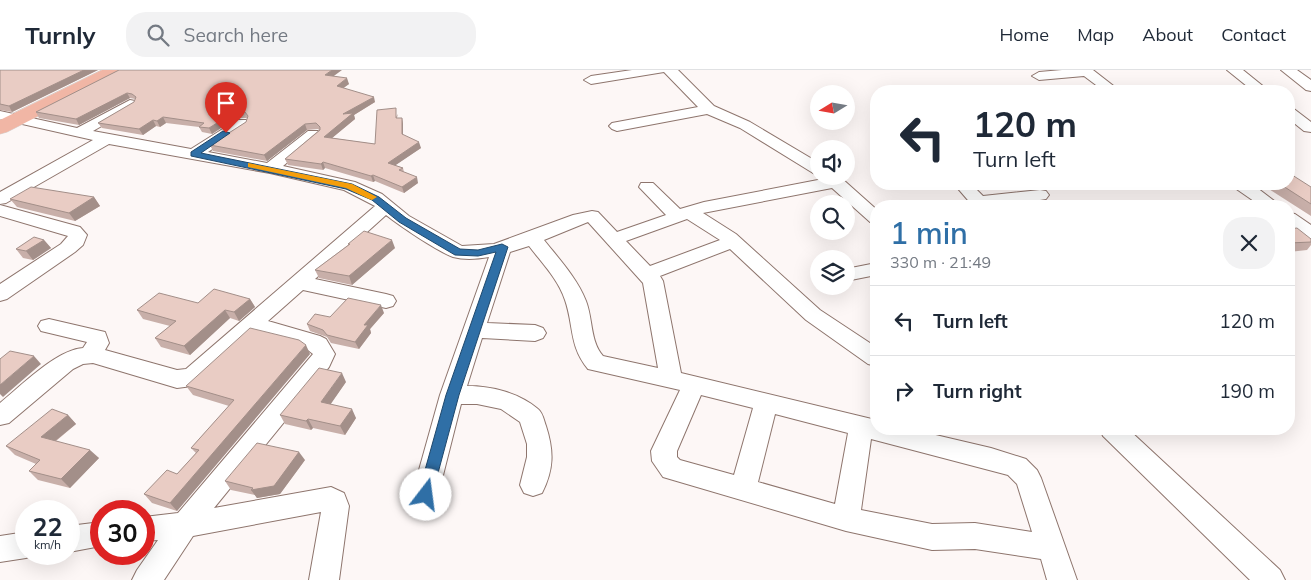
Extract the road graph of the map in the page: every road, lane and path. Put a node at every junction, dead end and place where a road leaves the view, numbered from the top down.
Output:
1 (115, 70) edge
2 (659, 70) edge
3 (670, 70) edge
4 (1234, 70) edge
5 (1288, 70) edge
6 (1085, 71) edge
7 (1039, 76) dead end
8 (591, 80) dead end
9 (1105, 85) edge
10 (1254, 85) edge
11 (1311, 87) edge
12 (130, 104) edge
13 (709, 109) junction
14 (9, 117) edge
15 (1295, 117) edge
16 (242, 123) edge
17 (617, 126) dead end
18 (0, 128) edge
19 (1310, 128) edge
20 (1295, 129) edge
21 (80, 132) junction
22 (313, 134) edge
23 (107, 139) junction
24 (194, 154) junction
25 (810, 165) edge
26 (270, 168) junction
27 (810, 184) edge
28 (839, 185) edge
29 (647, 187) dead end
30 (967, 190) edge
31 (1249, 190) edge
32 (1040, 195) edge
33 (0, 199) edge
34 (976, 200) edge
35 (1007, 200) edge
36 (1264, 200) edge
37 (385, 206) junction
38 (0, 210) edge
39 (870, 213) edge
40 (684, 215) junction
41 (1295, 222) edge
42 (1311, 234) edge
43 (532, 238) junction
44 (613, 240) junction
45 (733, 242) junction
46 (502, 247) junction
47 (870, 270) edge
48 (855, 273) edge
49 (647, 274) junction
50 (298, 282) junction
51 (0, 294) edge
52 (386, 301) dead end
53 (251, 324) junction
54 (49, 326) dead end
55 (474, 330) junction
56 (535, 332) dead end
57 (870, 354) edge
58 (89, 356) junction
59 (683, 382) junction
60 (452, 395) junction
61 (766, 403) junction
62 (0, 416) edge
63 (861, 426) junction
64 (870, 428) edge
65 (896, 435) edge
66 (1118, 435) edge
67 (533, 485) dead end
68 (742, 490) junction
69 (426, 495) dead end
70 (846, 519) junction
71 (184, 525) junction
72 (155, 528) edge
73 (15, 547) edge
74 (1052, 548) junction
75 (0, 549) edge
76 (147, 580) edge
77 (324, 580) edge
78 (1062, 580) edge
79 (1270, 580) edge

1 - 14 main road
2 - 8 street
3 - 13 street
4 - 10 street
5 - 11 street
6 - 7 street
6 - 9 street
12 - 21 street
13 - 17 street
13 - 25 street
14 - 18 main road
14 - 21 street
15 - 19 street
16 - 24 street
19 - 20 street
21 - 23 street
22 - 26 street
23 - 24 street
23 - 33 street
24 - 26 street
26 - 37 street
27 - 40 street
28 - 39 street
29 - 40 street
30 - 34 street
31 - 36 street
32 - 35 street
37 - 46 street
37 - 50 street
38 - 51 street
40 - 44 street
40 - 45 street
41 - 42 street
43 - 44 street
43 - 46 street
43 - 59 street
44 - 49 street
45 - 49 street
45 - 57 street
46 - 55 street
47 - 48 street
49 - 59 street
50 - 52 street
50 - 53 street
53 - 58 street
53 - 71 street
54 - 58 street
55 - 56 street
55 - 60 street
58 - 62 street
59 - 61 street
59 - 68 street
60 - 67 street
60 - 69 street
61 - 63 street
61 - 68 street
63 - 64 street
63 - 70 street
65 - 74 street
66 - 79 street
68 - 70 street
70 - 74 street
71 - 72 street
71 - 76 street
71 - 77 street
73 - 75 street
74 - 78 street

